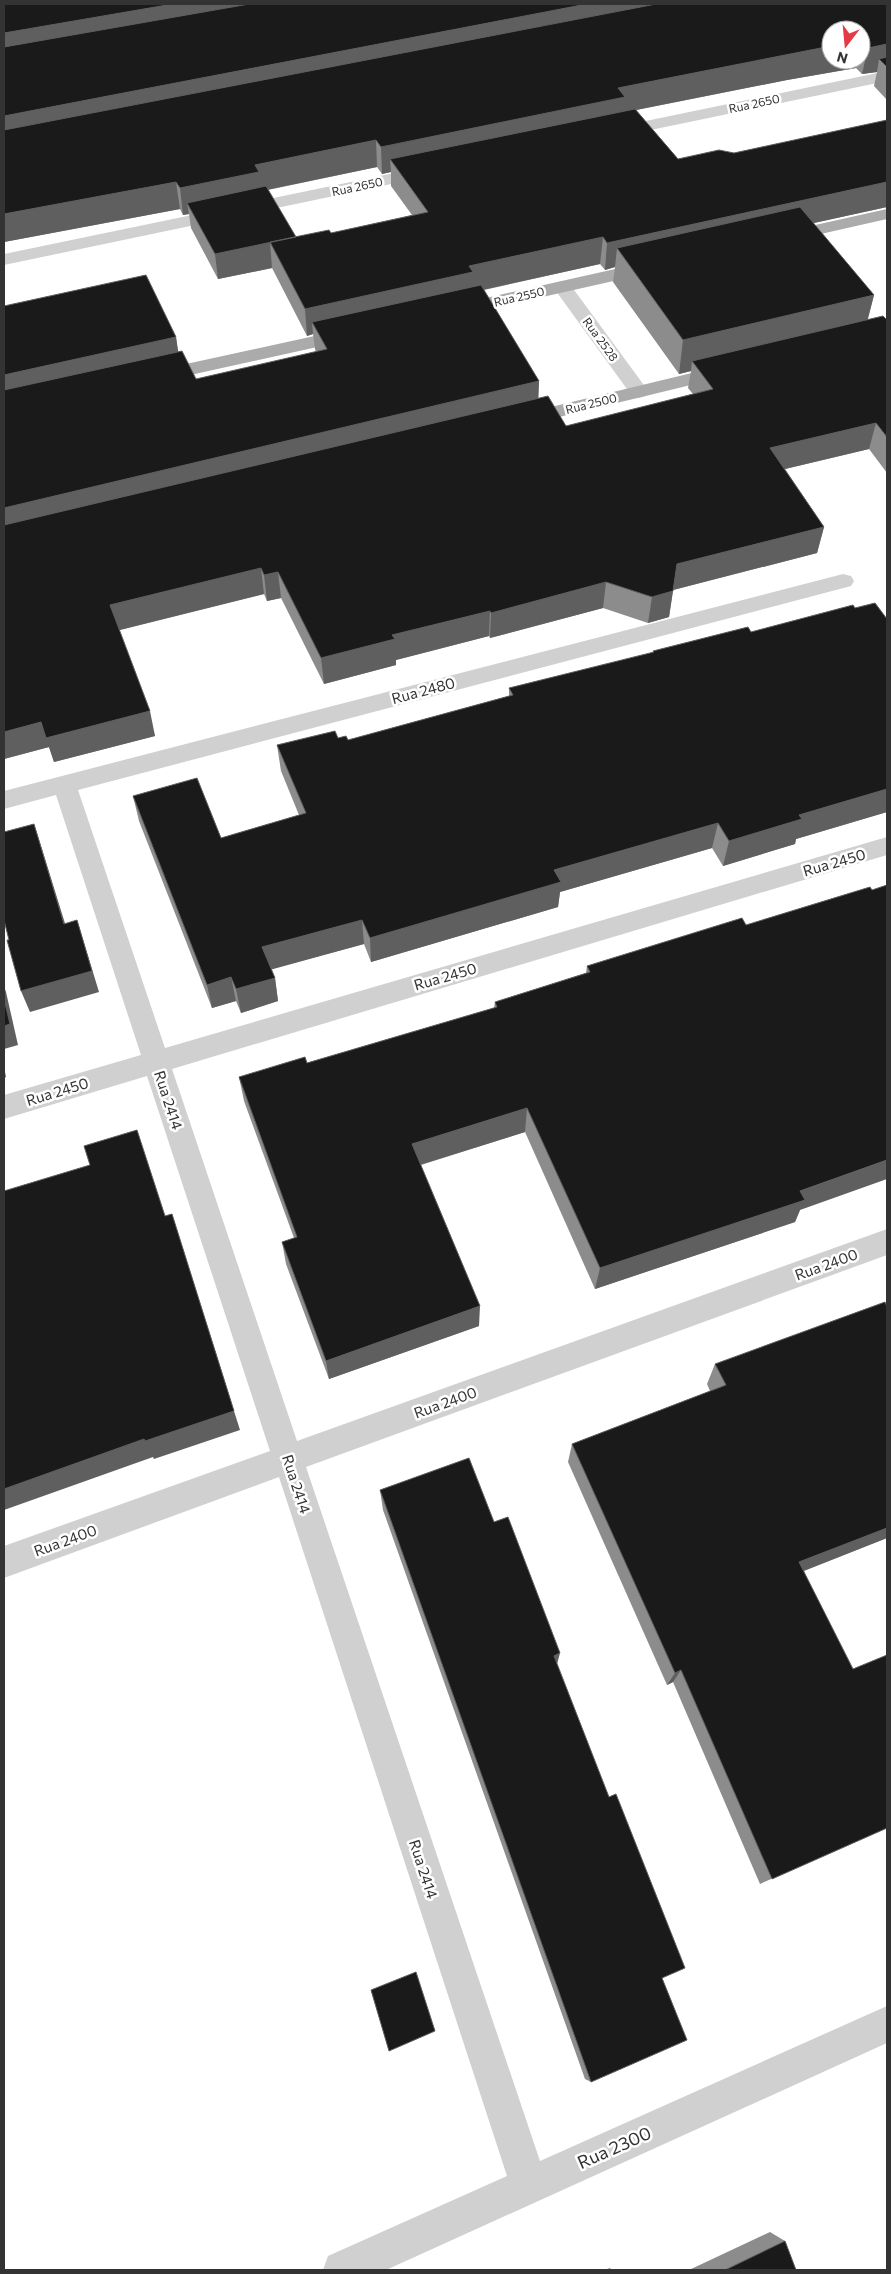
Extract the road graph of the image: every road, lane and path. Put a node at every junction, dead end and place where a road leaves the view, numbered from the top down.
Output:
1 (887, 76) edge
2 (596, 136) edge
3 (441, 169) edge
4 (887, 214) edge
5 (763, 242) edge
6 (4, 260) edge
7 (667, 263) edge
8 (562, 286) junction
9 (437, 314) edge
10 (370, 329) edge
11 (744, 366) edge
12 (139, 381) edge
13 (639, 392) junction
14 (504, 424) edge
15 (843, 581) dead end
16 (64, 784) junction
17 (4, 800) edge
18 (887, 846) edge
19 (156, 1062) junction
20 (4, 1107) edge
21 (887, 1242) edge
22 (288, 1459) junction
23 (4, 1562) edge
24 (887, 2024) edge
25 (529, 2185) junction
26 (342, 2270) edge

1 - 2 street, Rua 2650
3 - 6 street, Rua 2650
4 - 5 main road
7 - 8 main road, Rua 2550
8 - 9 main road, Rua 2550
8 - 13 street, Rua 2528
10 - 12 main road
11 - 13 main road, Rua 2500
13 - 14 main road, Rua 2500
15 - 16 street, Rua 2480
16 - 17 street, Rua 2480
16 - 19 street, Rua 2414
18 - 19 street, Rua 2450
19 - 20 street, Rua 2450
19 - 22 street, Rua 2414
21 - 22 street, Rua 2400
22 - 23 street, Rua 2400
22 - 25 street, Rua 2414
24 - 25 street, Rua 2300
25 - 26 street, Rua 2300

